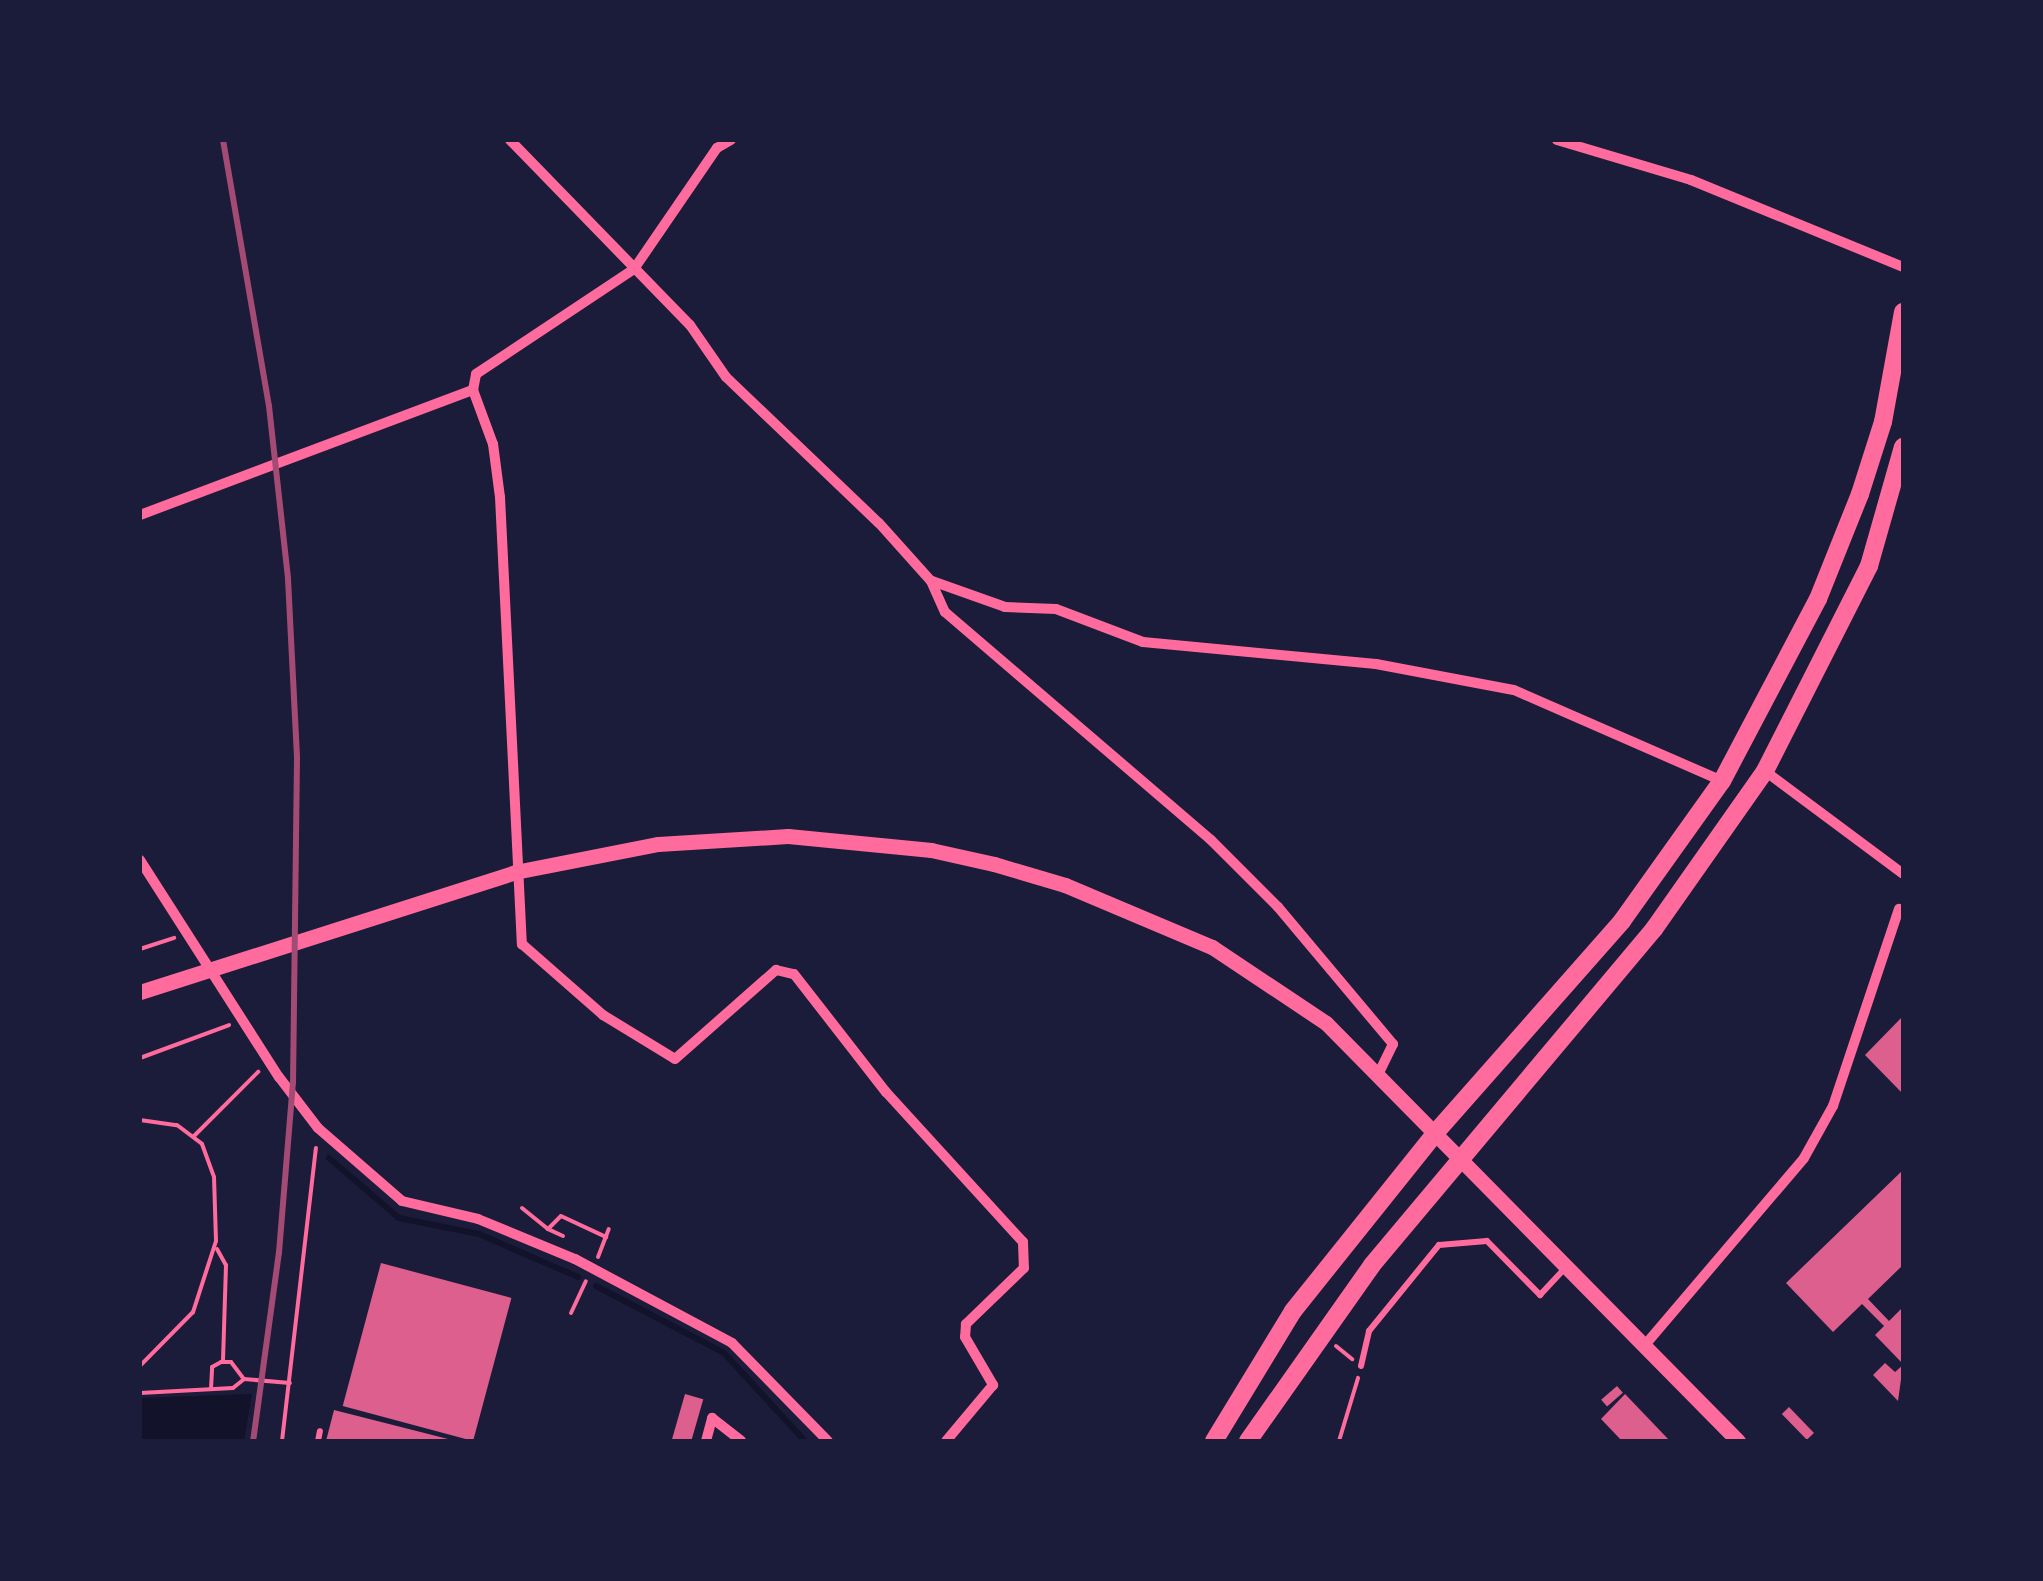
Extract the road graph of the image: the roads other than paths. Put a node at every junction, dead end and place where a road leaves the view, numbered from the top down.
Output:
1 (510, 140) edge
2 (731, 140) edge
3 (1557, 140) edge
4 (1903, 267) edge
5 (634, 269) junction
6 (1903, 312) edge
7 (473, 390) junction
8 (1903, 447) edge
9 (140, 515) edge
10 (930, 581) junction
11 (1765, 771) junction
12 (1722, 780) junction
13 (140, 860) edge
14 (516, 872) junction
15 (1903, 874) edge
16 (1903, 894) edge
17 (1901, 910) edge
18 (206, 970) junction
19 (140, 992) edge
20 (1380, 1073) junction
21 (1437, 1131) junction
22 (1461, 1156) junction
23 (1568, 1266) junction
24 (1646, 1345) junction
25 (1361, 1366) road end
26 (320, 1431) dead end
27 (318, 1441) edge
28 (706, 1441) edge
29 (741, 1441) edge
30 (828, 1441) edge
31 (946, 1441) edge
32 (1214, 1441) edge
33 (1248, 1441) edge
34 (1738, 1441) edge

1 - 5 street
2 - 5 street
3 - 4 street
5 - 7 street
5 - 10 street
6 - 12 main road
7 - 9 street
7 - 14 street
8 - 11 main road
10 - 12 street
10 - 20 street
11 - 15 street
11 - 22 main road
12 - 21 main road
13 - 18 street
14 - 18 street
14 - 20 street
14 - 31 street
16 - 17 street
17 - 24 street
18 - 19 street
18 - 30 street
20 - 21 street
21 - 22 street
21 - 32 main road
22 - 23 street
22 - 33 main road
23 - 24 street
23 - 25 lane
24 - 34 street
26 - 27 lane
28 - 29 street

